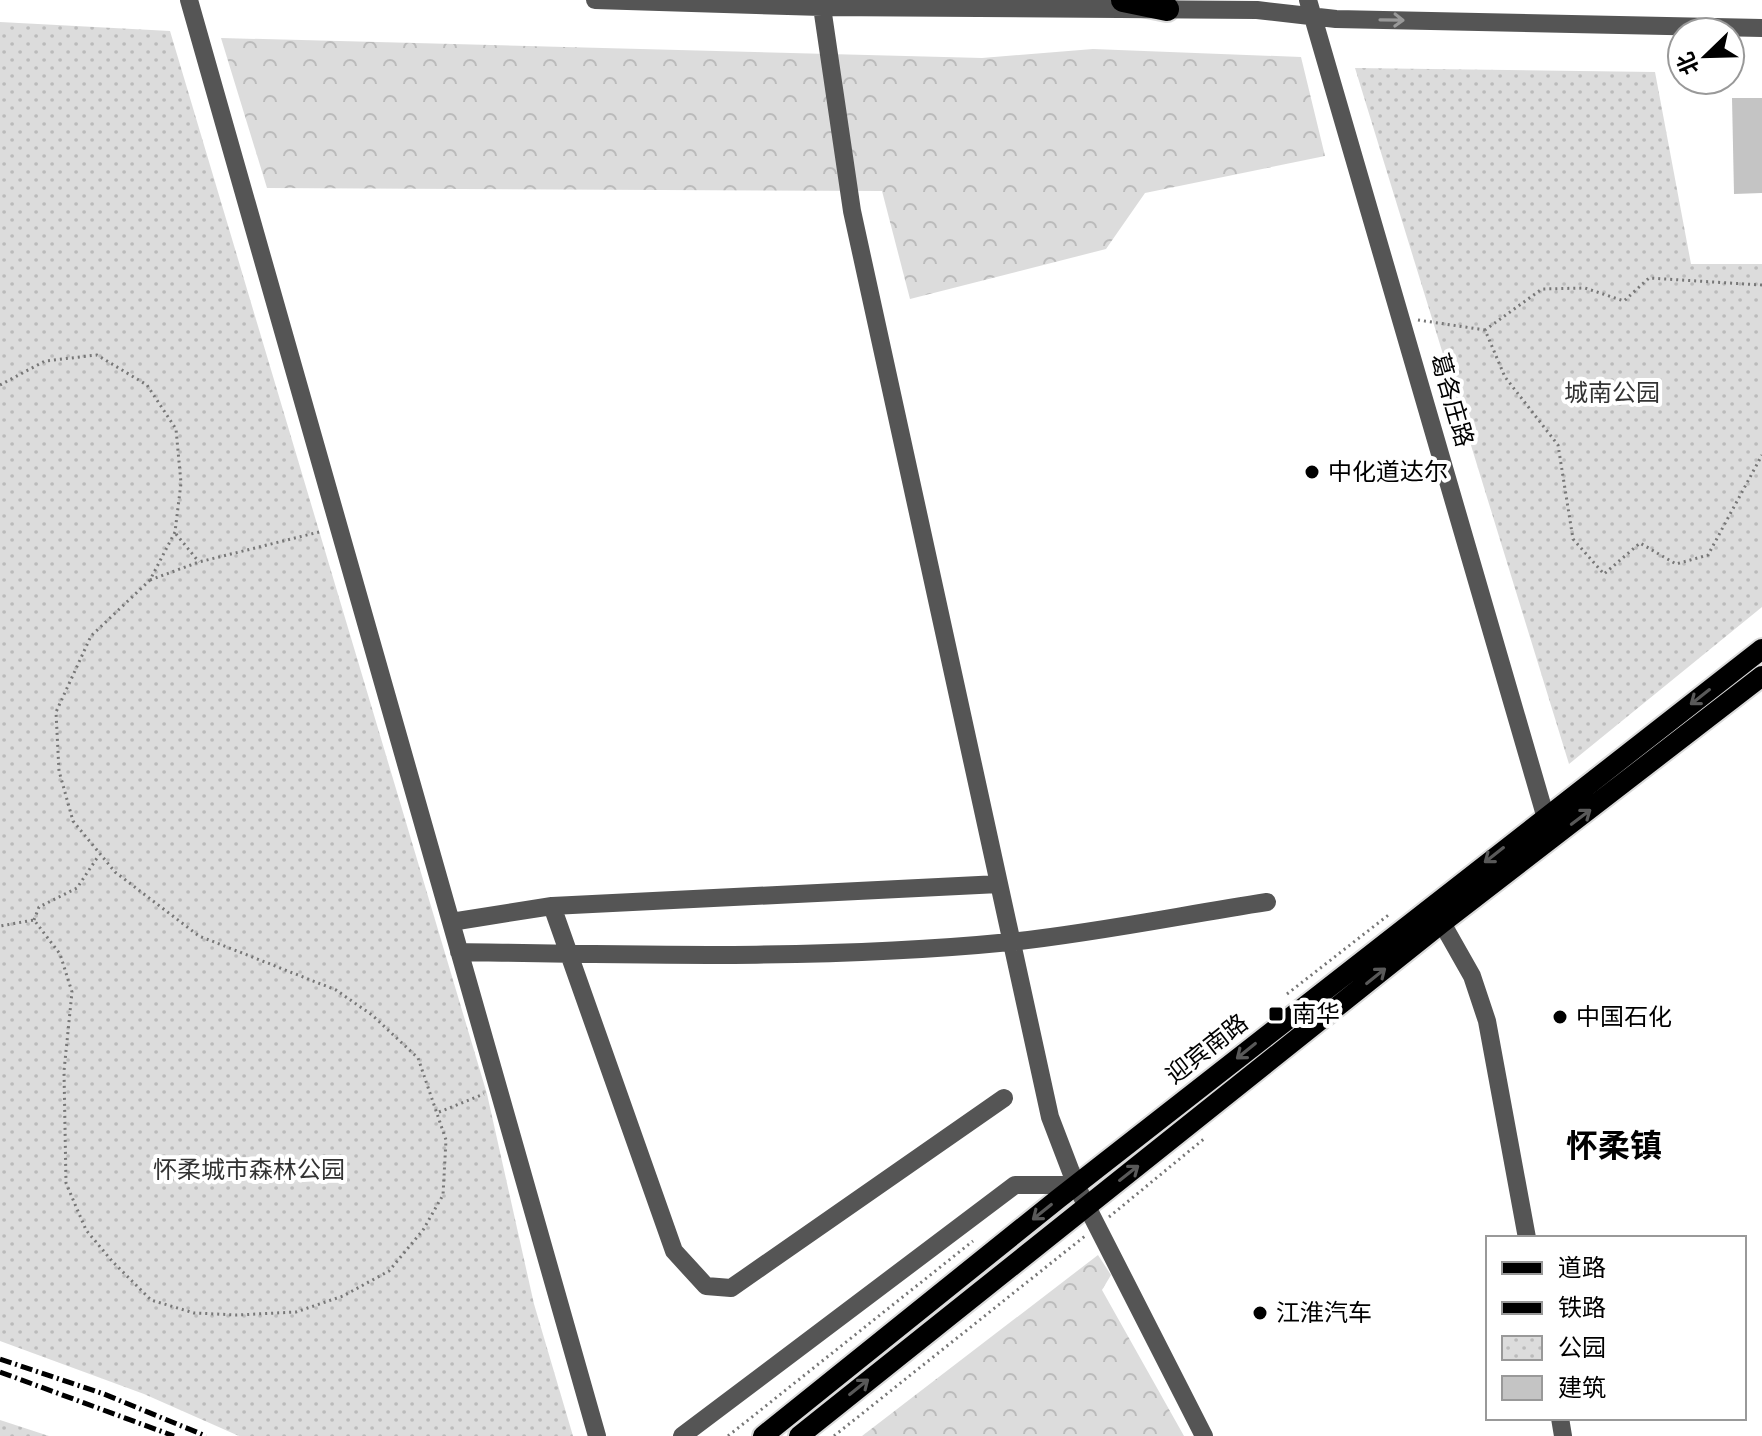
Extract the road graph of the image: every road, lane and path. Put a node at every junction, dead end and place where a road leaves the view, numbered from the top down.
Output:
1 (189, 0) edge
2 (595, 0) edge
3 (1123, 0) edge
4 (822, 7) junction
5 (1311, 8) edge
6 (1167, 9) junction
7 (1762, 28) edge
8 (1762, 285) edge
9 (1403, 320) junction
10 (1485, 330) junction
11 (0, 385) edge
12 (1762, 455) edge
13 (339, 530) junction
14 (175, 532) junction
15 (199, 562) junction
16 (150, 580) junction
17 (1762, 649) edge
18 (1762, 676) edge
19 (1545, 815) junction
20 (100, 853) junction
21 (999, 884) junction
22 (1267, 902) dead end
23 (552, 906) junction
24 (34, 920) junction
25 (451, 922) junction
26 (1442, 923) junction
27 (0, 926) edge
28 (1012, 941) junction
29 (459, 952) junction
30 (567, 954) junction
31 (498, 1088) junction
32 (1004, 1098) dead end
33 (439, 1112) junction
34 (1206, 1137) dead end
35 (1076, 1185) junction
36 (1087, 1206) junction
37 (1097, 1226) junction
38 (1527, 1236) edge
39 (597, 1436) edge
40 (682, 1436) edge
41 (763, 1436) edge
42 (799, 1436) edge
43 (834, 1436) edge
44 (1204, 1436) edge

1 - 13 street
2 - 4 street
3 - 6 highway
4 - 6 street
4 - 21 street
5 - 6 street
5 -> 7 street
5 - 9 street, 葛各庄路
8 - 10 path
9 - 10 path
9 - 19 street, 葛各庄路
10 - 12 path
11 - 14 path
13 - 15 path
13 - 25 street
14 - 15 path
14 - 16 path
15 - 16 path
16 - 20 path
17 -> 19 main road, 迎宾南路
26 -> 18 main road, 迎宾南路
19 -> 35 main road, 迎宾南路
20 - 24 path
20 - 33 path
21 - 23 street
21 - 28 street
22 - 28 street
23 - 25 street
23 - 30 street
24 - 27 path
24 - 33 path
25 - 29 street
36 -> 26 main road, 迎宾南路
26 - 38 street
28 - 30 street
28 - 35 street
29 - 30 street
29 - 31 street
30 - 32 street
31 - 33 path
31 - 39 street
34 - 37 path
35 - 36 street
35 - 40 street
35 -> 41 main road, 迎宾南路
36 - 37 street
42 -> 36 main road, 迎宾南路
37 - 43 path
37 - 44 street

